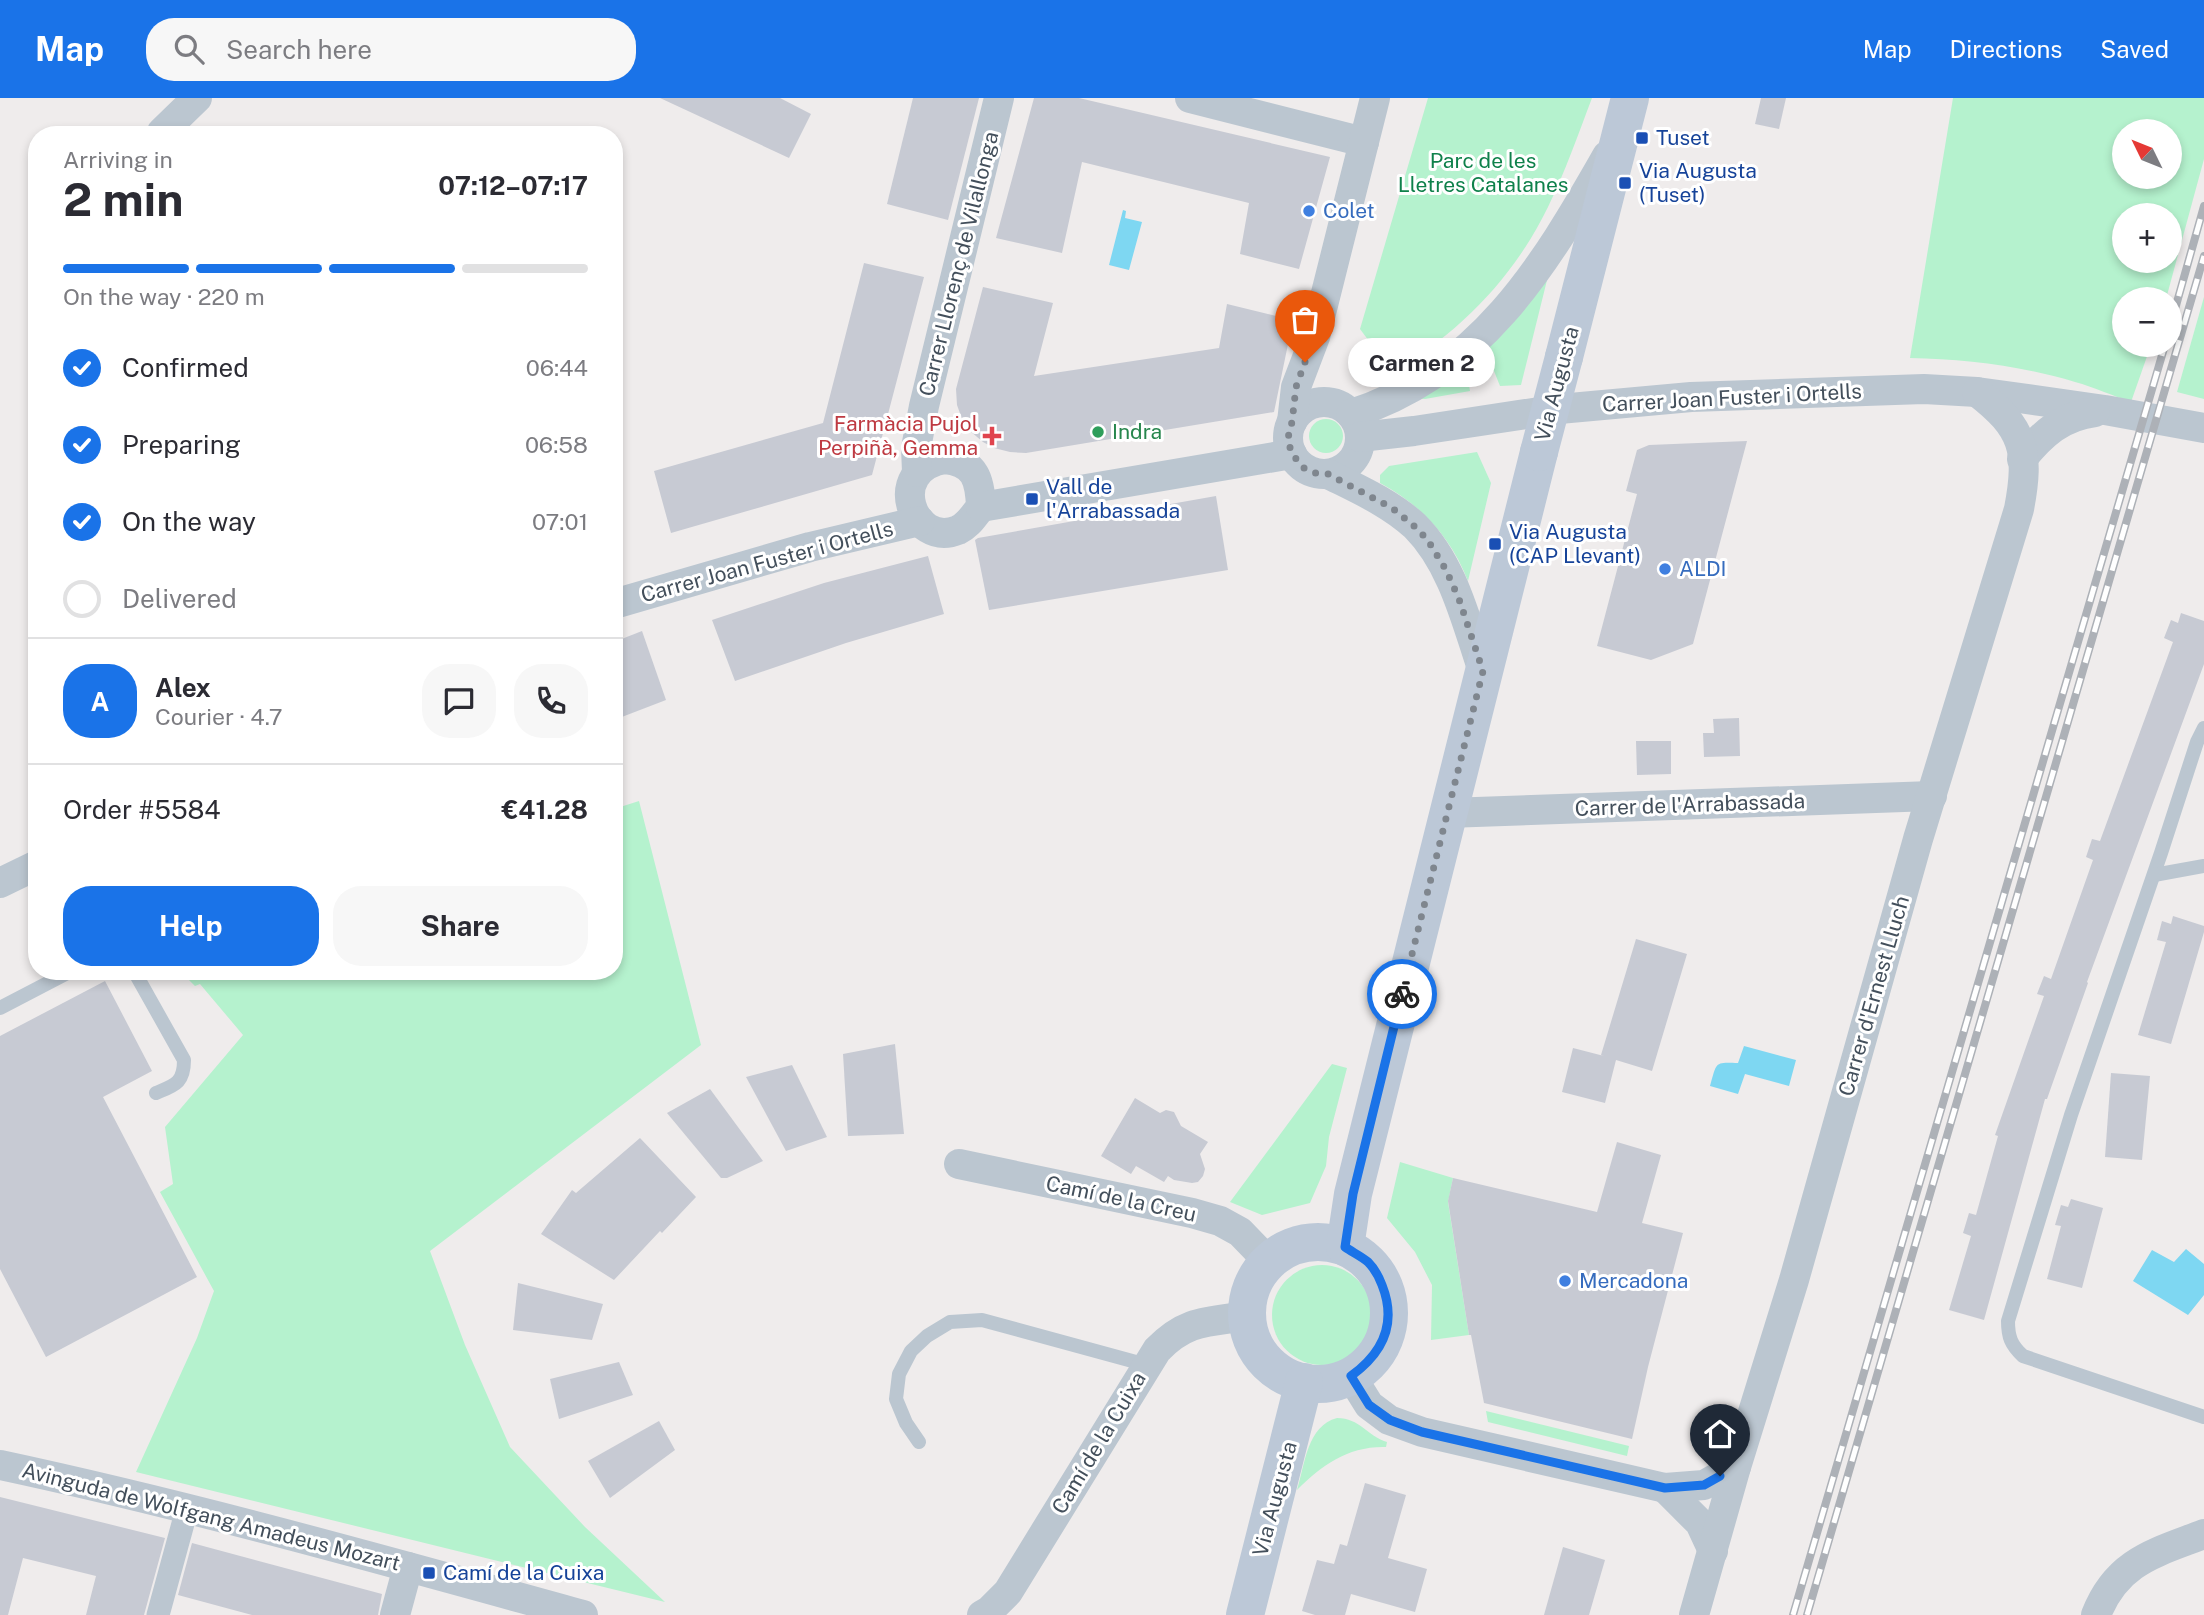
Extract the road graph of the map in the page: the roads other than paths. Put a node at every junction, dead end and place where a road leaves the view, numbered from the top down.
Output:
1 (197, 98) edge
2 (999, 98) edge
3 (1190, 98) edge
4 (1376, 98) edge
5 (1625, 115) edge
6 (168, 126) edge
7 (1364, 142) junction
8 (1315, 337) junction
9 (1977, 392) junction
10 (1324, 402) junction
11 (2105, 410) junction
12 (1292, 422) junction
13 (1355, 426) junction
14 (2204, 428) edge
15 (1292, 454) junction
16 (2022, 460) junction
17 (917, 472) junction
18 (1328, 474) junction
19 (981, 507) junction
20 (920, 521) junction
21 (623, 601) edge
22 (1483, 671) junction
23 (2204, 728) edge
24 (1932, 796) junction
25 (1447, 813) junction
26 (2204, 866) edge
27 (28, 869) edge
28 (2154, 875) junction
29 (0, 883) edge
30 (54, 980) edge
31 (139, 980) edge
32 (0, 1008) edge
33 (156, 1093) dead end
34 (959, 1164) dead end
35 (1345, 1247) junction
36 (1269, 1262) junction
37 (1247, 1316) junction
38 (1147, 1365) junction
39 (1351, 1376) junction
40 (1304, 1382) junction
41 (2204, 1417) edge
42 (919, 1442) dead end
43 (0, 1465) edge
44 (1736, 1467) junction
45 (1665, 1488) junction
46 (187, 1509) junction
47 (2204, 1534) edge
48 (1713, 1551) junction
49 (408, 1567) junction
50 (159, 1615) edge
51 (395, 1615) edge
52 (583, 1615) edge
53 (982, 1615) edge
54 (1245, 1615) edge
55 (1694, 1615) edge
56 (2096, 1615) edge

1 - 6 street
2 - 17 street, Carrer Llorenç de Vilallonga
3 - 7 street
4 - 7 street
5 - 13 street
5 - 22 main road, Via Augusta, bridge
7 - 8 street
8 - 10 street
8 - 12 street
9 - 11 street, Carrer Joan Fuster i Ortells
9 - 13 street, Carrer Joan Fuster i Ortells
9 - 16 street, Carrer d'Ernest Lluch
10 - 12 street
10 - 13 street
11 - 14 street, Carrer Joan Fuster i Ortells
11 - 16 street, Carrer Joan Fuster i Ortells
12 - 15 street
13 - 18 street
15 - 18 street
15 - 19 street
16 - 24 street, Carrer d'Ernest Lluch
17 - 19 street
17 - 20 street
18 - 22 street
19 - 20 street
20 - 21 street, Carrer Joan Fuster i Ortells
22 - 25 main road, Via Augusta
23 - 28 lane
24 - 25 street, Carrer de l'Arrabassada
24 - 44 street, Carrer d'Ernest Lluch
25 - 35 main road, Via Augusta
26 - 28 lane
27 - 29 street
28 - 41 lane
30 - 32 lane
31 - 33 lane
34 - 36 street, Camí de la Creu
35 - 36 main road
35 - 39 main road
36 - 37 main road
37 - 38 street, Camí de la Cuixa
37 - 40 main road
38 - 42 lane
38 - 53 street, Camí de la Cuixa
39 - 40 main road
39 - 45 street
40 - 54 main road, Via Augusta
43 - 46 street, Avinguda de Wolfgang Amadeus Mozart
44 - 45 street
44 - 48 street, Carrer d'Ernest Lluch
45 - 48 street
46 - 49 street, Avinguda de Wolfgang Amadeus Mozart
46 - 50 street
47 - 56 street
48 - 55 street, Carrer d'Ernest Lluch
49 - 51 street
49 - 52 street, Avinguda de Wolfgang Amadeus Mozart

